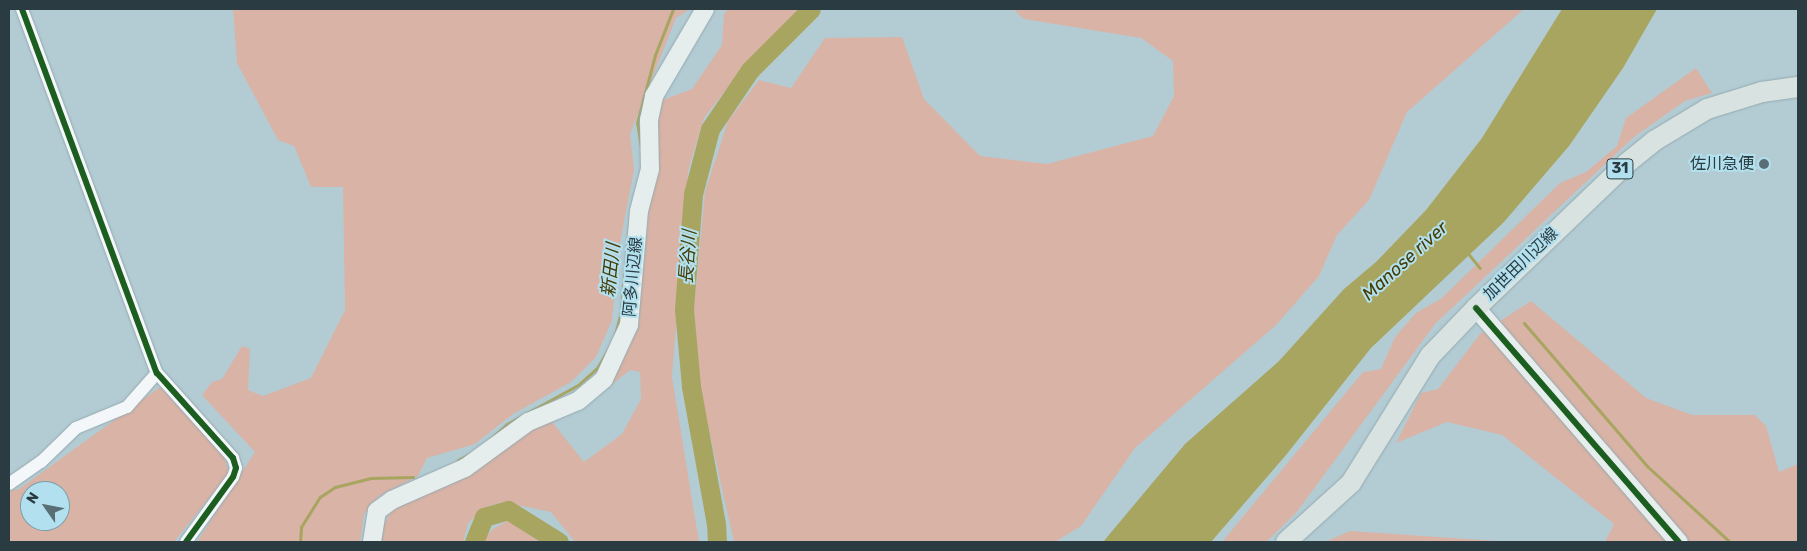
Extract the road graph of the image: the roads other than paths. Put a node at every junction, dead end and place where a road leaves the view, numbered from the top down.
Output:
1 (22, 9) edge
2 (705, 9) edge
3 (1798, 87) edge
4 (1476, 308) junction
5 (157, 372) junction
6 (9, 484) edge
7 (186, 542) edge
8 (372, 542) edge
9 (1286, 542) edge
10 (1679, 542) edge

1 - 5 street
2 - 8 main road, 阿多川辺線
3 - 4 main road, 加世田川辺線 / 31
4 - 9 main road, 加世田川辺線 / 31
4 - 10 main road
5 - 6 street
5 - 7 street

